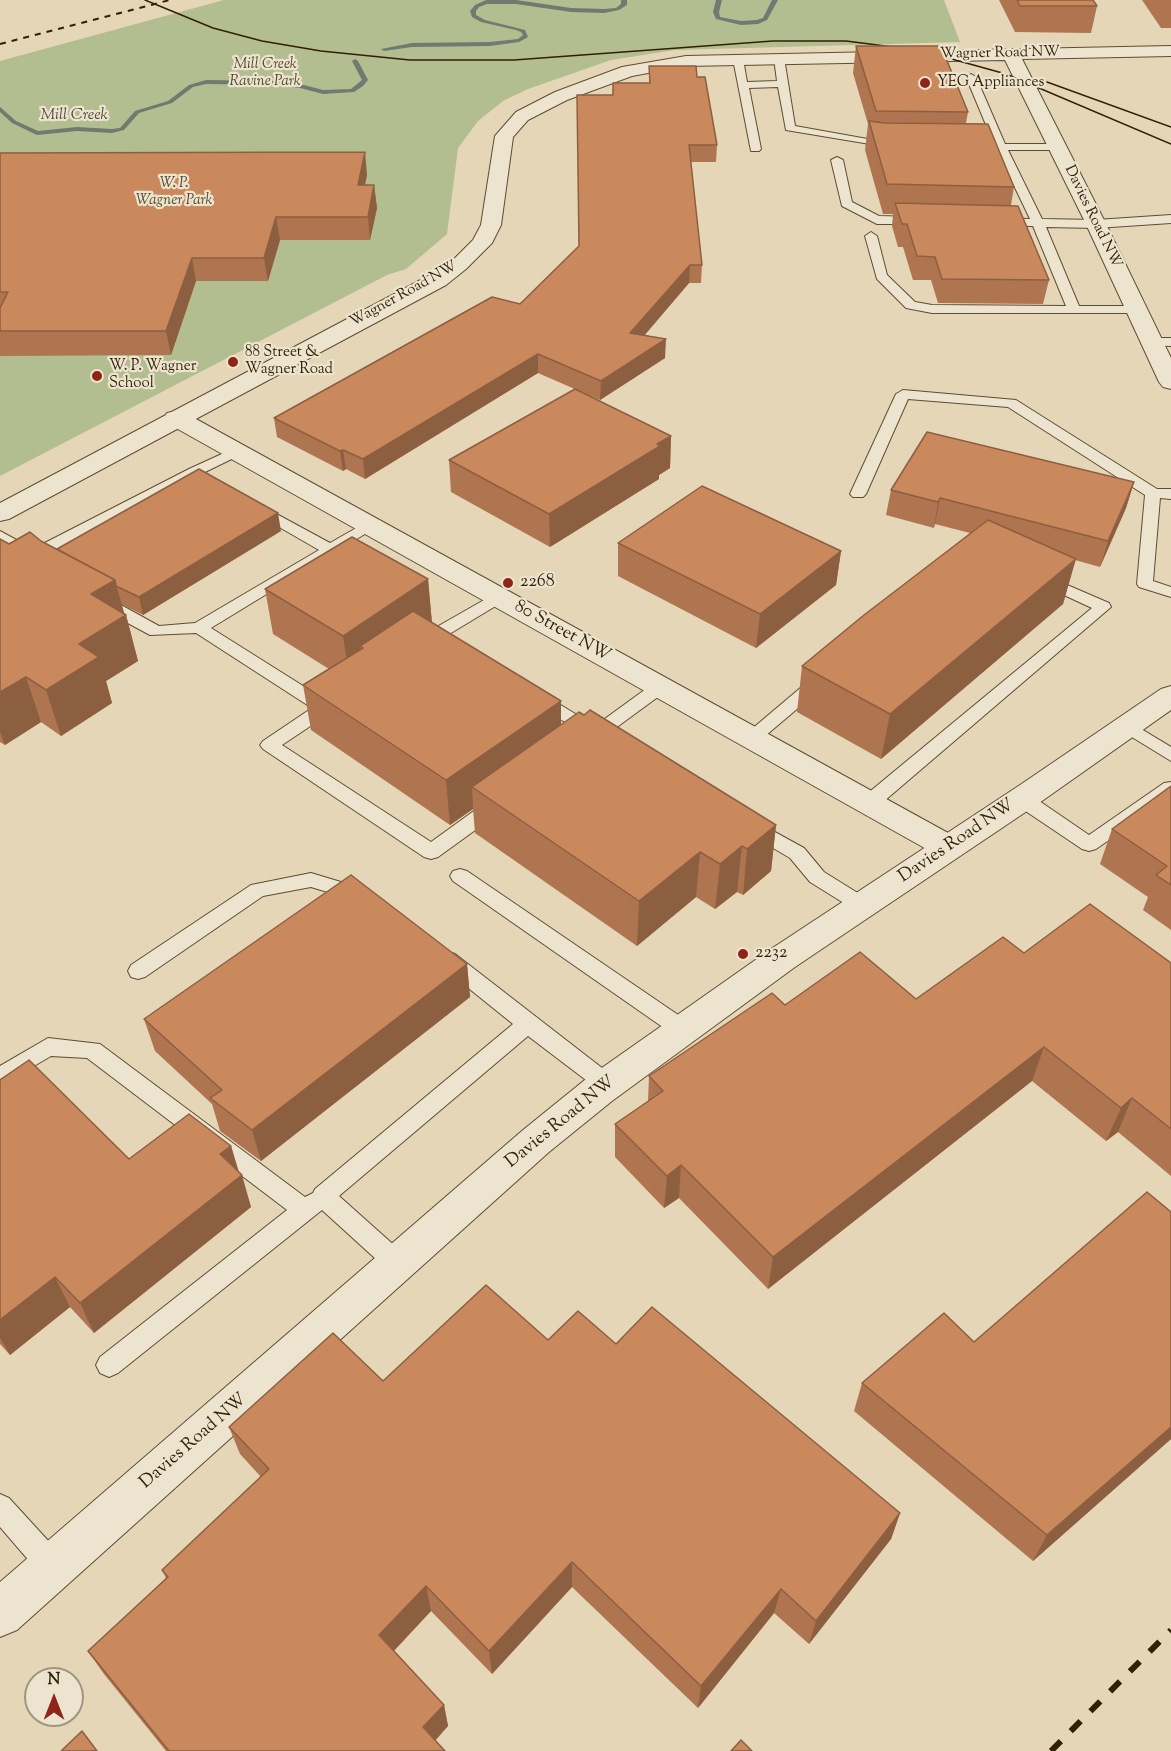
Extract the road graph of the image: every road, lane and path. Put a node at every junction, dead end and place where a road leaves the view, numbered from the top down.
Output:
1 (1171, 51) edge
2 (1010, 53) junction
3 (778, 58) junction
4 (738, 59) junction
5 (971, 77) dead end
6 (783, 84) junction
7 (743, 85) junction
8 (902, 146) edge
9 (979, 147) edge
10 (1001, 147) junction
11 (1058, 147) junction
12 (755, 149) dead end
13 (837, 160) dead end
14 (1171, 219) edge
15 (934, 221) edge
16 (992, 222) edge
17 (1038, 223) junction
18 (1096, 224) junction
19 (871, 236) dead end
20 (1074, 309) junction
21 (1136, 310) junction
22 (1161, 342) edge
23 (1171, 382) edge
24 (176, 418) junction
25 (237, 451) junction
26 (194, 472) junction
27 (215, 484) edge
28 (858, 494) dead end
29 (1153, 494) junction
30 (1171, 494) edge
31 (246, 502) edge
32 (0, 513) edge
33 (370, 526) junction
34 (0, 537) edge
35 (328, 549) junction
36 (32, 556) junction
37 (47, 568) edge
38 (1032, 575) edge
39 (1171, 592) edge
40 (498, 597) junction
41 (93, 598) edge
42 (199, 628) junction
43 (465, 655) edge
44 (831, 670) edge
45 (660, 687) junction
46 (525, 691) edge
47 (345, 695) edge
48 (1171, 696) edge
49 (325, 708) junction
50 (1128, 727) junction
51 (596, 734) junction
52 (752, 738) junction
53 (616, 746) edge
54 (577, 748) edge
55 (1171, 755) edge
56 (1171, 788) edge
57 (509, 796) edge
58 (1022, 799) junction
59 (869, 803) junction
60 (737, 817) edge
61 (948, 847) junction
62 (460, 876) dead end
63 (371, 898) edge
64 (862, 905) junction
65 (436, 950) edge
66 (138, 971) dead end
67 (528, 1024) junction
68 (682, 1029) junction
69 (0, 1077) edge
70 (607, 1084) junction
71 (314, 1203) junction
72 (397, 1263) junction
73 (109, 1365) dead end
74 (0, 1508) edge
75 (53, 1567) junction
76 (0, 1613) edge

1 - 2 street, Wagner Road NW
2 - 3 street, Wagner Road NW
2 - 11 street, Davies Road NW
3 - 4 street, Wagner Road NW
3 - 6 lane
4 - 7 lane
4 - 24 street, Wagner Road NW
5 - 10 lane
6 - 7 lane
6 - 8 lane
7 - 12 lane
9 - 10 lane
10 - 11 lane
10 - 17 lane
11 - 18 street, Davies Road NW
13 - 15 lane
14 - 18 lane
16 - 17 lane
17 - 18 lane
17 - 20 lane
18 - 21 street, Davies Road NW
19 - 20 lane
20 - 21 lane
21 - 22 street, Davies Road NW
22 - 23 street, Davies Road NW
24 - 25 street, 80 Street NW
24 - 32 street, Wagner Road NW
25 - 26 lane
25 - 33 street, 80 Street NW
26 - 27 lane
26 - 36 lane
28 - 29 lane
29 - 30 lane
29 - 39 lane
31 - 35 lane
33 - 35 lane
33 - 40 street, 80 Street NW
34 - 36 lane
35 - 42 lane
36 - 37 lane
38 - 59 lane
40 - 43 lane
40 - 45 street, 80 Street NW
41 - 42 lane
42 - 49 lane
44 - 52 lane
45 - 51 lane
45 - 52 street, 80 Street NW
46 - 51 lane
47 - 49 lane
48 - 50 street, Davies Road NW
49 - 57 lane
50 - 55 lane
50 - 58 street, Davies Road NW
51 - 53 lane
51 - 54 lane
52 - 59 street, 80 Street NW
56 - 58 lane
58 - 61 street, Davies Road NW
59 - 61 street, 80 Street NW
60 - 64 lane
61 - 64 street, Davies Road NW
62 - 68 lane
63 - 66 lane
64 - 68 street, Davies Road NW
65 - 67 lane
67 - 70 lane
67 - 71 lane
68 - 70 street, Davies Road NW
69 - 71 lane
70 - 72 street, Davies Road NW
71 - 72 lane
71 - 73 lane
72 - 75 street, Davies Road NW
74 - 75 lane
75 - 76 street, Davies Road NW

